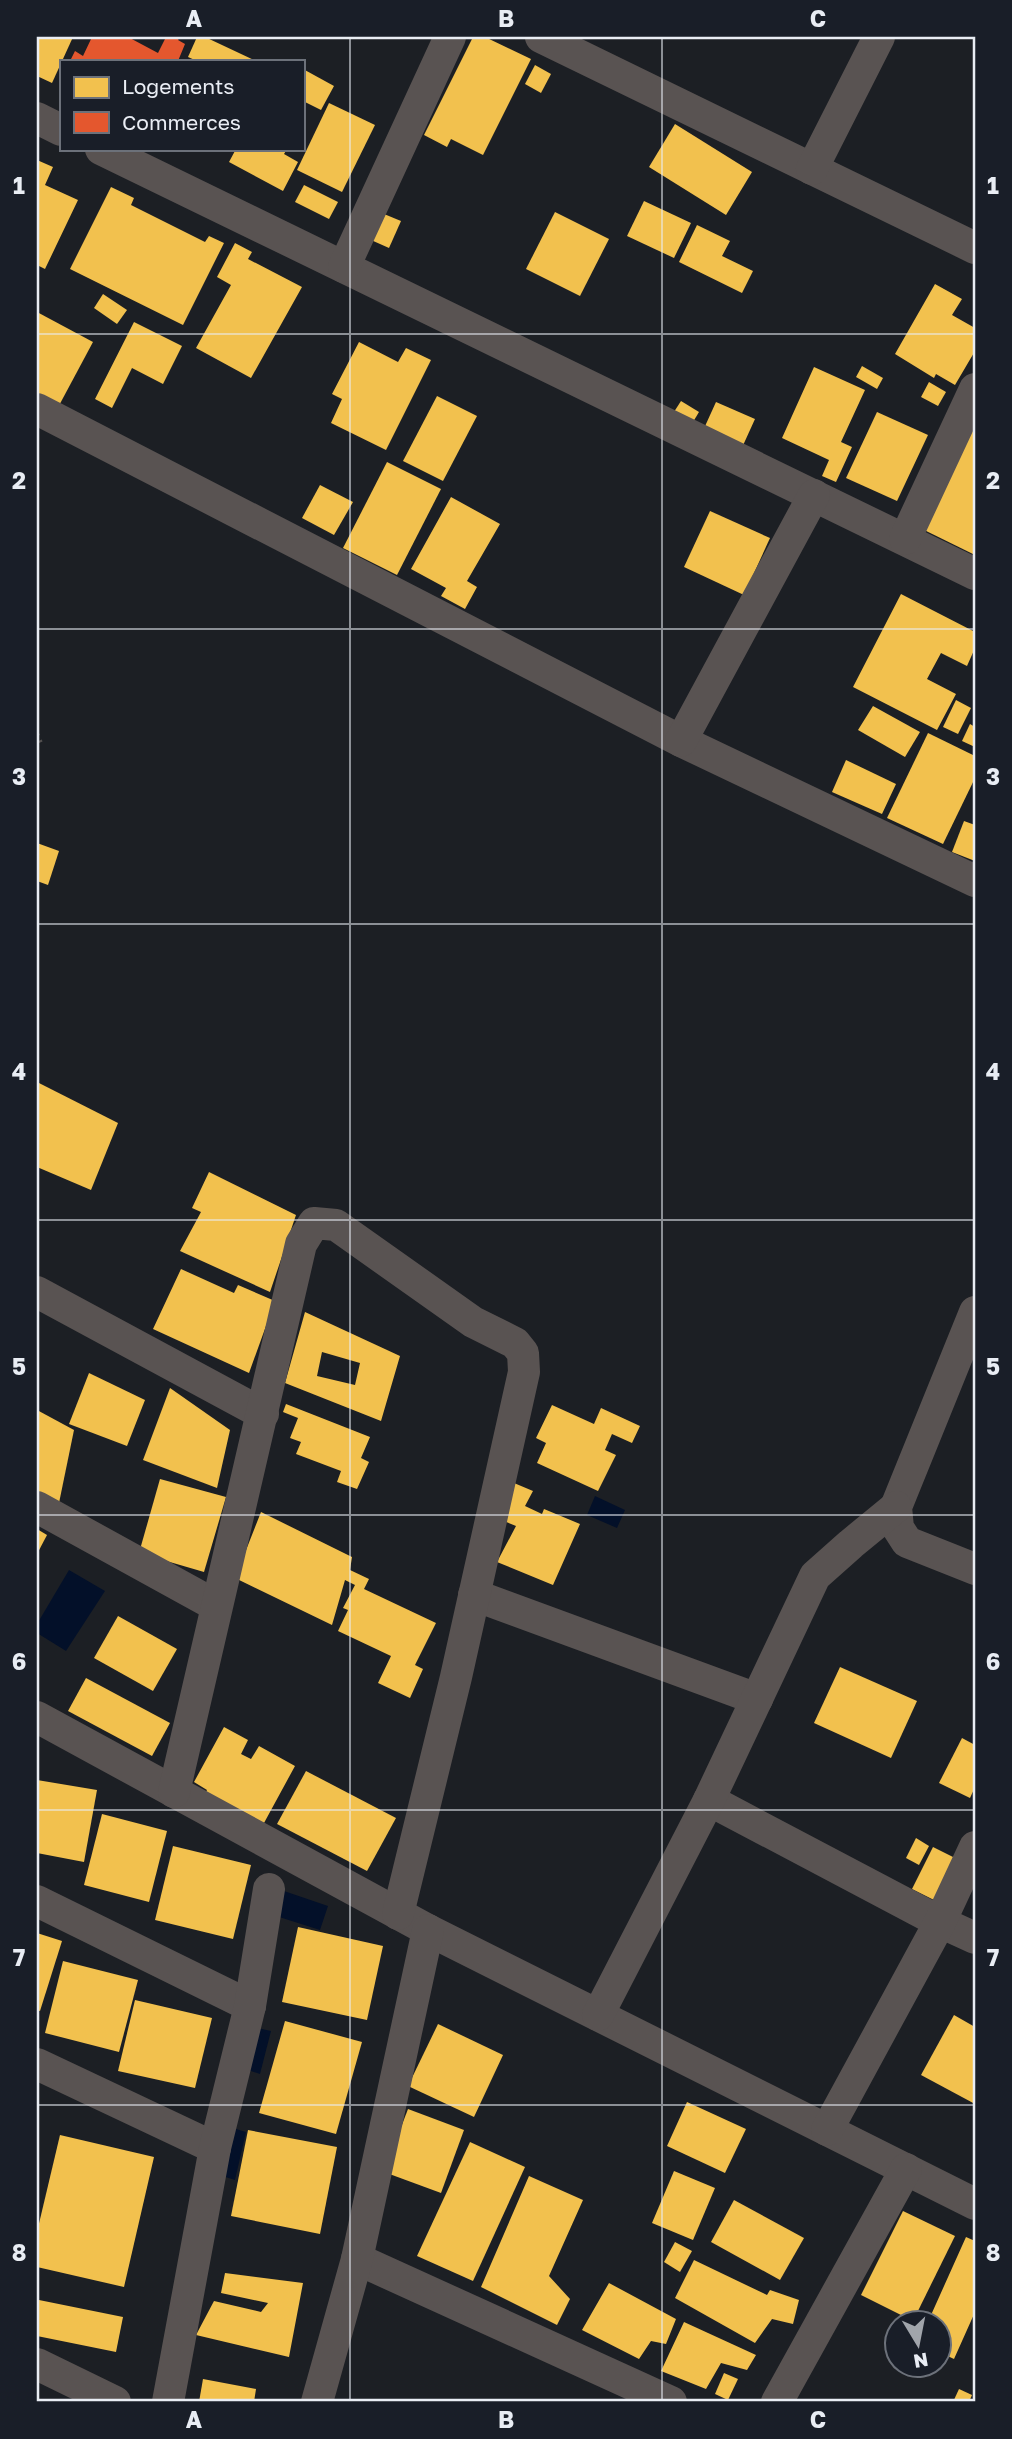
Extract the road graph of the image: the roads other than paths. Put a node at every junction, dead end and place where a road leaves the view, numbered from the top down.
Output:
1 (450, 37) edge
2 (541, 37) edge
3 (879, 37) edge
4 (37, 118) edge
5 (60, 130) edge
6 (103, 150) edge
7 (812, 169) junction
8 (975, 248) edge
9 (344, 267) junction
10 (975, 389) edge
11 (37, 410) edge
12 (814, 495) junction
13 (905, 539) junction
14 (975, 574) edge
15 (681, 741) junction
16 (975, 881) edge
17 (37, 1292) edge
18 (974, 1320) edge
19 (263, 1414) junction
20 (37, 1507) edge
21 (896, 1507) junction
22 (975, 1569) edge
23 (474, 1595) junction
24 (215, 1605) junction
25 (757, 1699) junction
26 (37, 1717) edge
27 (174, 1792) junction
28 (709, 1800) junction
29 (975, 1846) edge
30 (269, 1889) dead end
31 (37, 1901) edge
32 (398, 1914) junction
33 (940, 1922) junction
34 (428, 1930) junction
35 (975, 1938) edge
36 (250, 2006) junction
37 (598, 2015) junction
38 (37, 2064) edge
39 (827, 2130) junction
40 (215, 2148) junction
41 (906, 2169) junction
42 (975, 2204) edge
43 (358, 2259) junction
44 (37, 2364) edge
45 (101, 2399) edge
46 (168, 2402) edge
47 (317, 2402) edge
48 (671, 2402) edge
49 (777, 2402) edge

1 - 9 street
2 - 7 street
3 - 7 street
4 - 5 street
6 - 9 street
7 - 8 street
9 - 12 street
10 - 13 street
11 - 15 street
12 - 13 street
12 - 15 street
13 - 14 street
15 - 16 street
17 - 19 street
18 - 21 street
19 - 23 street
19 - 24 street
20 - 24 street
21 - 22 street
21 - 25 street
23 - 25 street
23 - 32 street
24 - 27 street
25 - 28 street
26 - 27 street
27 - 32 street
28 - 33 street
28 - 37 street
29 - 33 street
30 - 36 street
31 - 36 street
32 - 34 street
33 - 35 street
33 - 39 street
34 - 37 street
34 - 43 street
36 - 40 street
37 - 39 street
38 - 40 street
39 - 41 street
40 - 46 street
41 - 42 street
41 - 49 street
43 - 47 street
43 - 48 street
44 - 45 street

